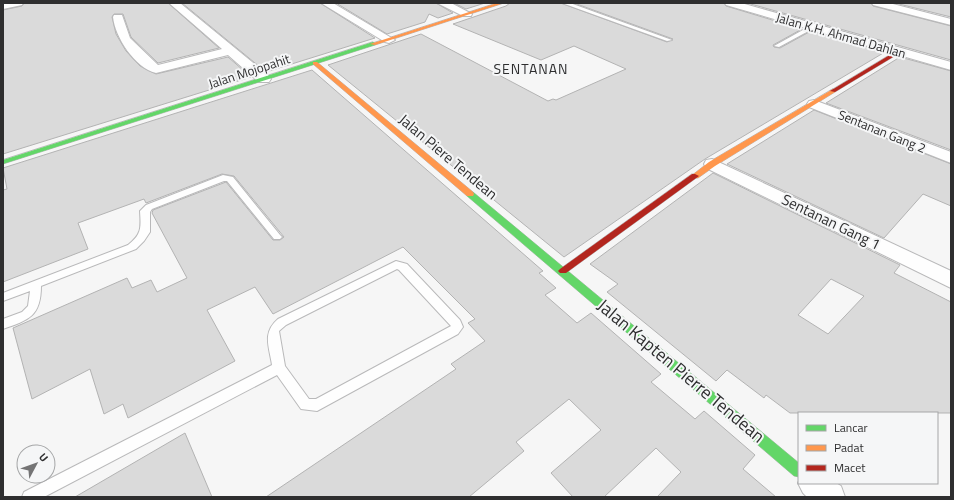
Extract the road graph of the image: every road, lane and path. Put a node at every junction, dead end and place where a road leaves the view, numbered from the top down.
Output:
1 (18, 3) edge
2 (174, 3) edge
3 (326, 3) edge
4 (442, 3) edge
5 (502, 3) edge
6 (565, 3) edge
7 (730, 3) edge
8 (877, 3) edge
9 (3, 6) edge
10 (773, 6) dead end
11 (760, 12) junction
12 (466, 14) junction
13 (118, 17) dead end
14 (951, 22) edge
15 (812, 27) junction
16 (389, 40) junction
17 (669, 40) dead end
18 (777, 46) dead end
19 (230, 51) junction
20 (900, 51) junction
21 (315, 63) junction
22 (951, 66) edge
23 (264, 79) junction
24 (814, 104) junction
25 (951, 158) edge
26 (3, 162) edge
27 (712, 164) junction
28 (277, 237) dead end
29 (563, 272) junction
30 (951, 280) edge
31 (36, 284) junction
32 (3, 296) edge
33 (3, 324) edge
34 (279, 368) junction
35 (798, 470) edge
36 (814, 484) edge
37 (29, 497) edge
38 (830, 497) edge

1 - 9 street
2 - 19 street
3 - 16 street
4 - 12 street
5 - 12 street, Jalan Mojopahit
6 - 17 lane
7 - 11 street, Jalan K.H. Ahmad Dahlan
8 - 14 street
10 - 11 street
11 - 15 street, Jalan K.H. Ahmad Dahlan
12 - 16 street, Jalan Mojopahit
13 - 19 street
15 - 18 lane
15 - 20 street, Jalan K.H. Ahmad Dahlan
16 - 21 street, Jalan Mojopahit
19 - 23 street
20 - 22 street, Jalan K.H. Ahmad Dahlan
20 - 24 street
21 - 23 street, Jalan Mojopahit
21 - 29 street, Jalan Piere Tendean
23 - 26 street, Jalan Mojopahit
24 - 25 street, Sentanan Gang 2
24 - 27 street
27 - 29 street
27 - 30 street, Sentanan Gang 1
28 - 31 lane
29 - 35 street, Jalan Kapten Pierre Tendean
31 - 32 lane
31 - 33 lane
34 - 34 lane
34 - 37 lane
36 - 38 street

